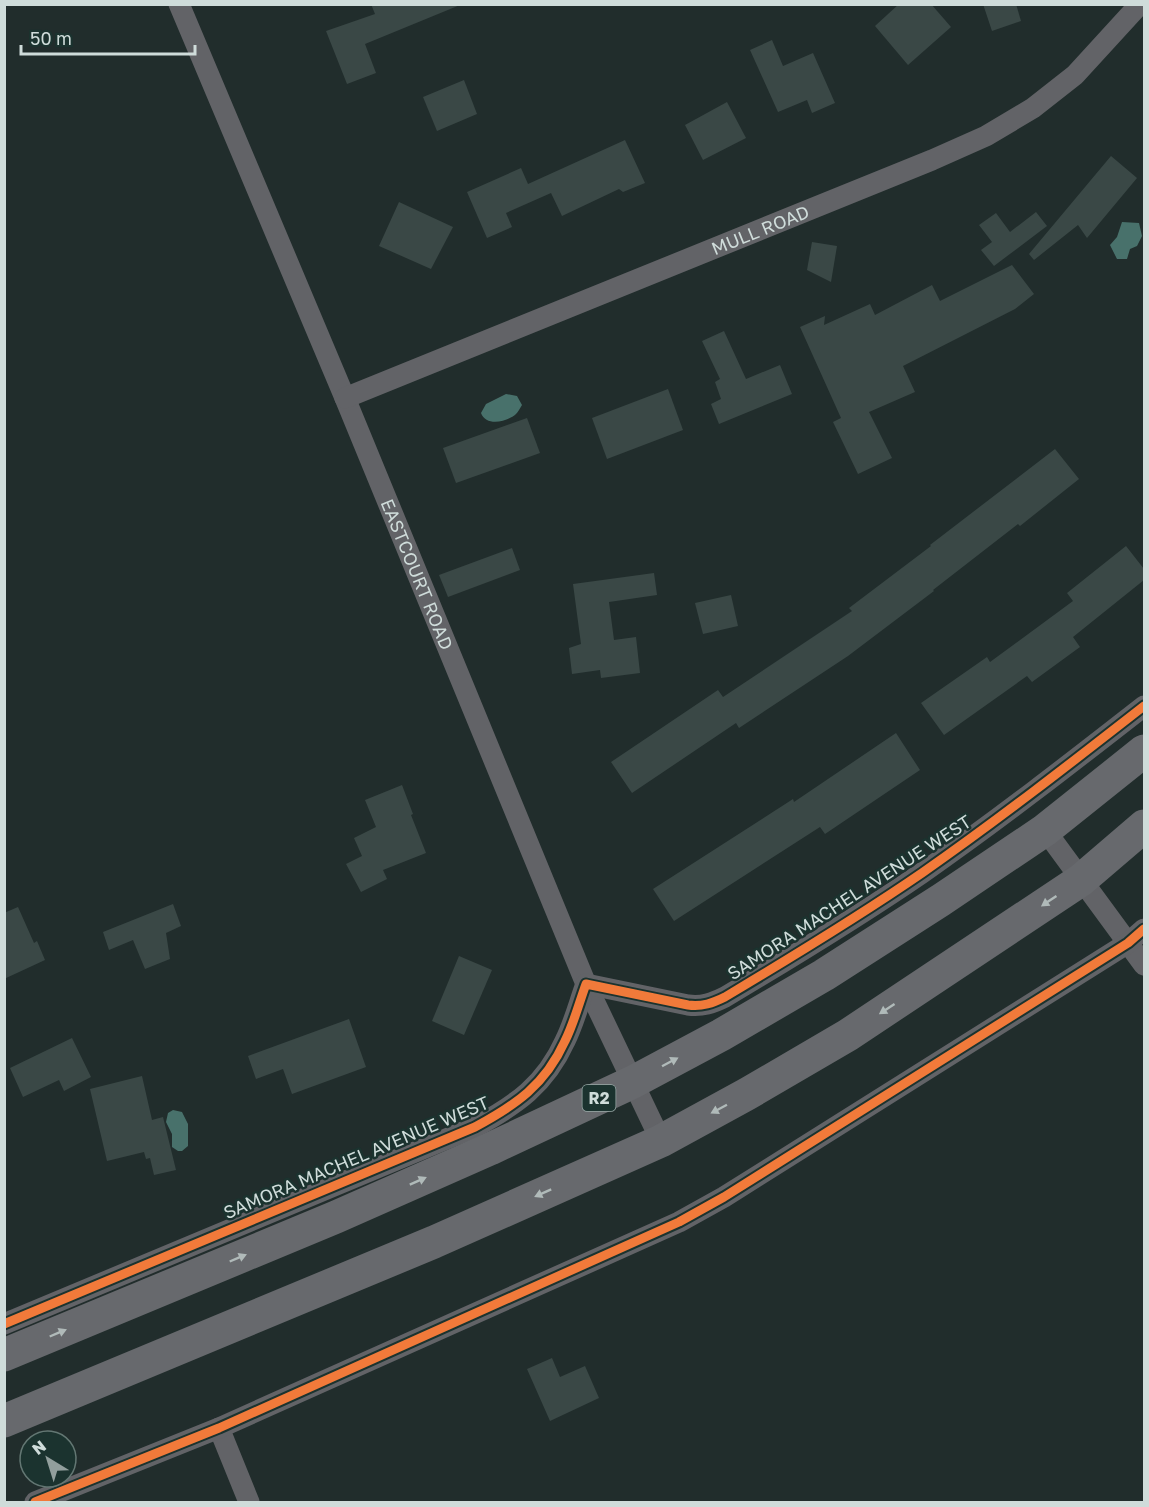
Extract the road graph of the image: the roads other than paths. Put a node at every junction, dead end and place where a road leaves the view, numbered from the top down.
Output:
1 (179, 4) edge
2 (1140, 4) edge
3 (345, 398) junction
4 (1144, 706) edge
5 (1144, 750) edge
6 (1144, 826) edge
7 (1045, 830) junction
8 (1081, 880) junction
9 (1144, 929) edge
10 (1128, 943) junction
11 (1144, 965) edge
12 (586, 984) junction
13 (633, 1082) junction
14 (661, 1141) junction
15 (4, 1324) edge
16 (4, 1355) edge
17 (4, 1421) edge
18 (219, 1428) junction
19 (35, 1503) edge
20 (249, 1503) edge

1 - 3 street, EASTCOURT ROAD
2 - 3 street, MULL ROAD
3 - 12 street, EASTCOURT ROAD
4 - 12 street, SAMORA MACHEL AVENUE WEST
5 - 7 highway, R2
6 - 8 highway
7 - 8 street
13 -> 7 highway, R2
8 - 10 street
8 -> 14 highway
9 - 10 street
10 - 11 street
10 - 18 street
12 - 13 street, EASTCOURT ROAD
12 - 15 street, SAMORA MACHEL AVENUE WEST
13 - 14 street, EASTCOURT ROAD
16 -> 13 highway, R2
14 -> 17 highway
18 - 19 street
18 - 20 street

